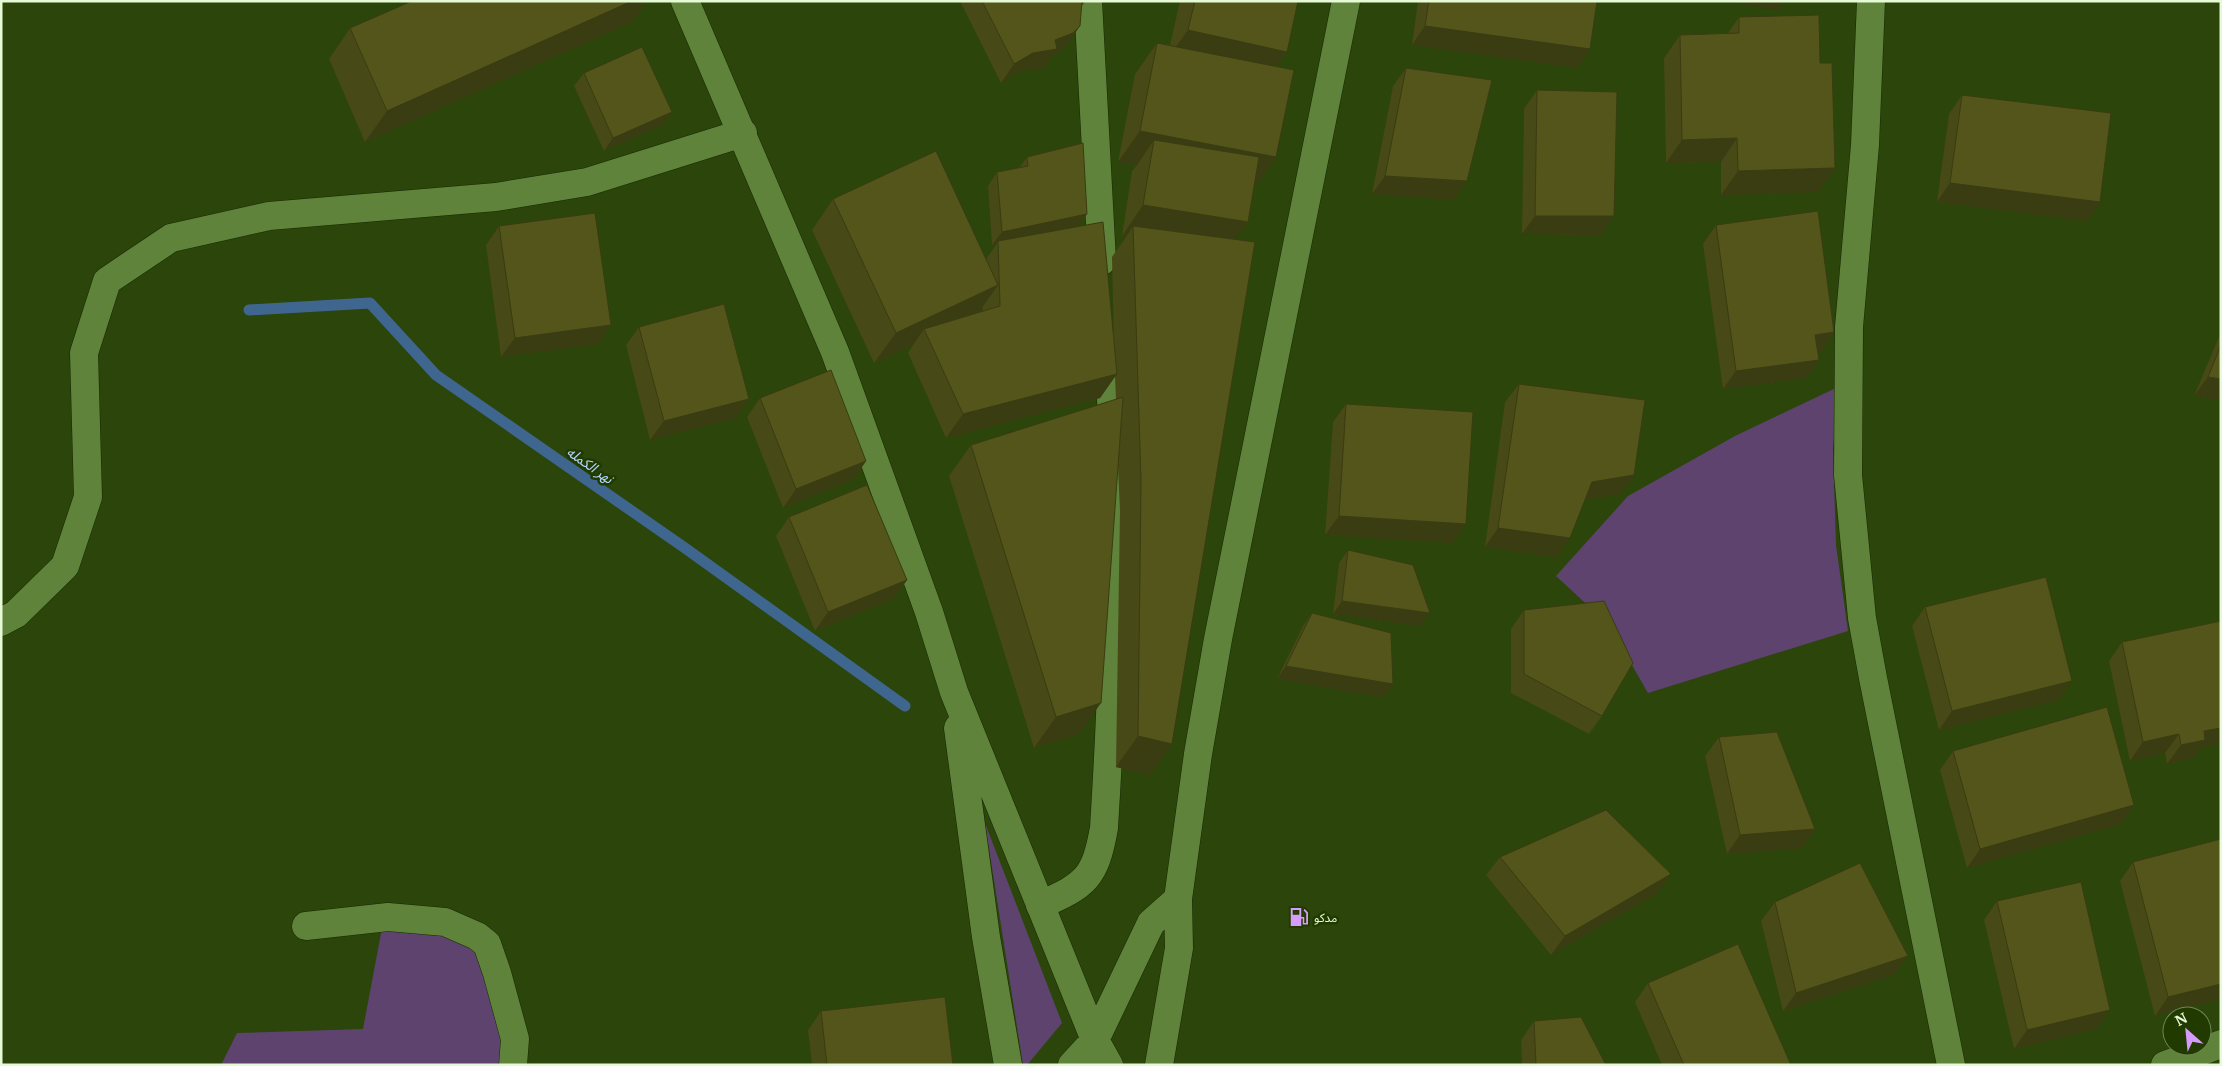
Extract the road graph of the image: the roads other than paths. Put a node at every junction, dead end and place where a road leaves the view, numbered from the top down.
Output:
1 (685, 1) edge
2 (1088, 1) edge
3 (1346, 1) edge
4 (1871, 1) edge
5 (742, 133) junction
6 (1104, 286) edge
7 (1107, 326) edge
8 (1, 622) edge
9 (954, 692) junction
10 (1178, 898) junction
11 (1040, 905) junction
12 (306, 926) dead end
13 (1095, 1040) junction
14 (2221, 1044) edge
15 (513, 1065) edge
16 (1008, 1065) edge
17 (1072, 1065) edge
18 (1109, 1065) edge
19 (1159, 1065) edge
20 (1951, 1065) edge
21 (2165, 1065) edge

1 - 5 street
2 - 6 street
3 - 10 street
4 - 20 street
5 - 8 street
5 - 9 street
7 - 11 street
9 - 11 street
9 - 16 street
10 - 13 street
10 - 19 street
11 - 13 street
12 - 15 street
13 - 17 street
13 - 18 street
14 - 21 street

